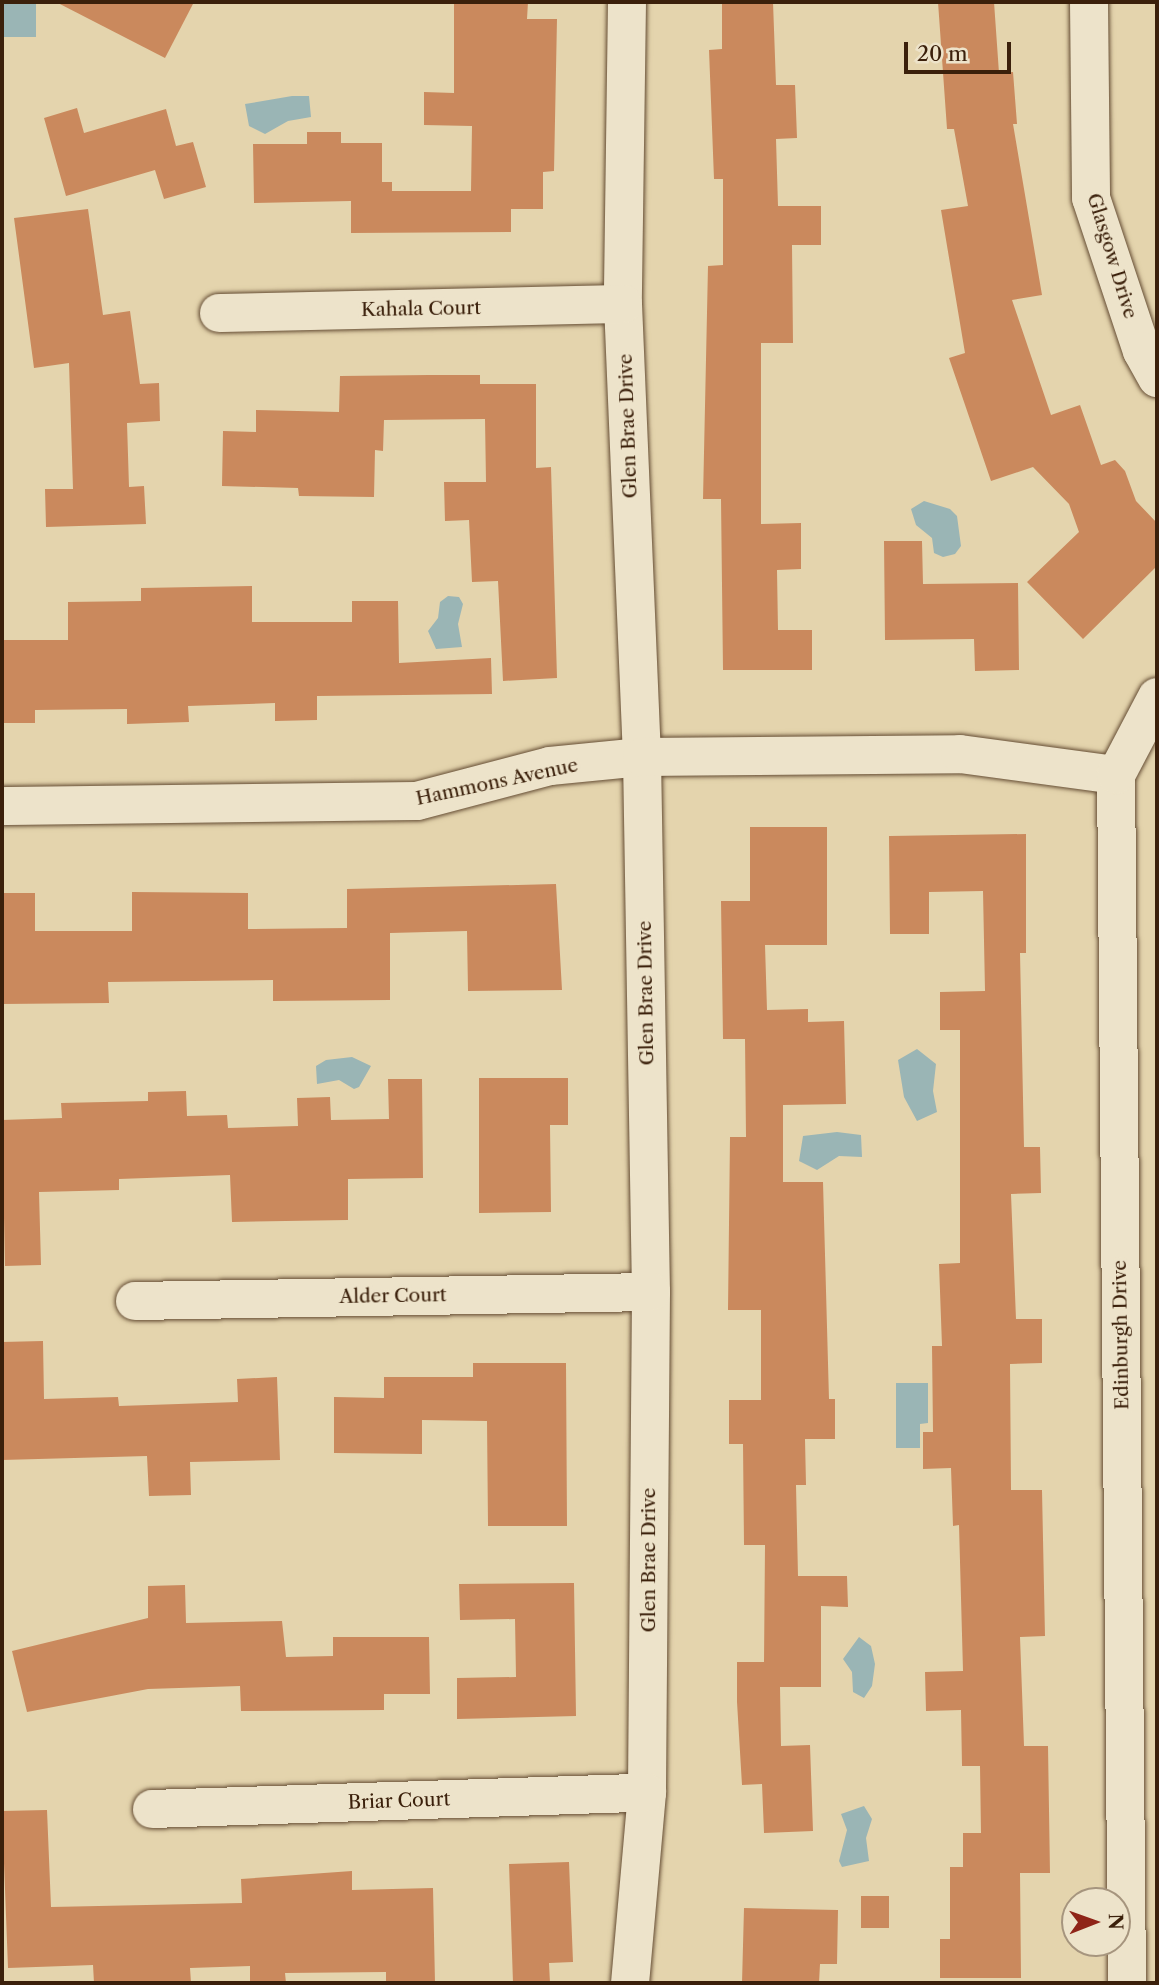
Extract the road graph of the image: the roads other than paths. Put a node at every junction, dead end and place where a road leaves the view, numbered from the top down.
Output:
1 (626, 2) edge
2 (1089, 2) edge
3 (623, 304) junction
4 (219, 313) dead end
5 (1157, 378) edge
6 (1157, 697) edge
7 (642, 757) junction
8 (1116, 775) junction
9 (2, 806) edge
10 (651, 1292) junction
11 (135, 1301) dead end
12 (647, 1793) junction
13 (152, 1809) dead end
14 (630, 1983) edge
15 (1128, 1983) edge

1 - 3 street, Glen Brae Drive
2 - 5 street, Glasgow Drive
3 - 4 street, Kahala Court
3 - 7 street, Glen Brae Drive
6 - 8 street, Edinburgh Drive
7 - 8 street, Hammons Avenue
7 - 9 street, Hammons Avenue
7 - 10 street, Glen Brae Drive
8 - 15 street, Edinburgh Drive
10 - 11 street, Alder Court
10 - 12 street, Glen Brae Drive
12 - 13 street, Briar Court
12 - 14 street, Glen Brae Drive

